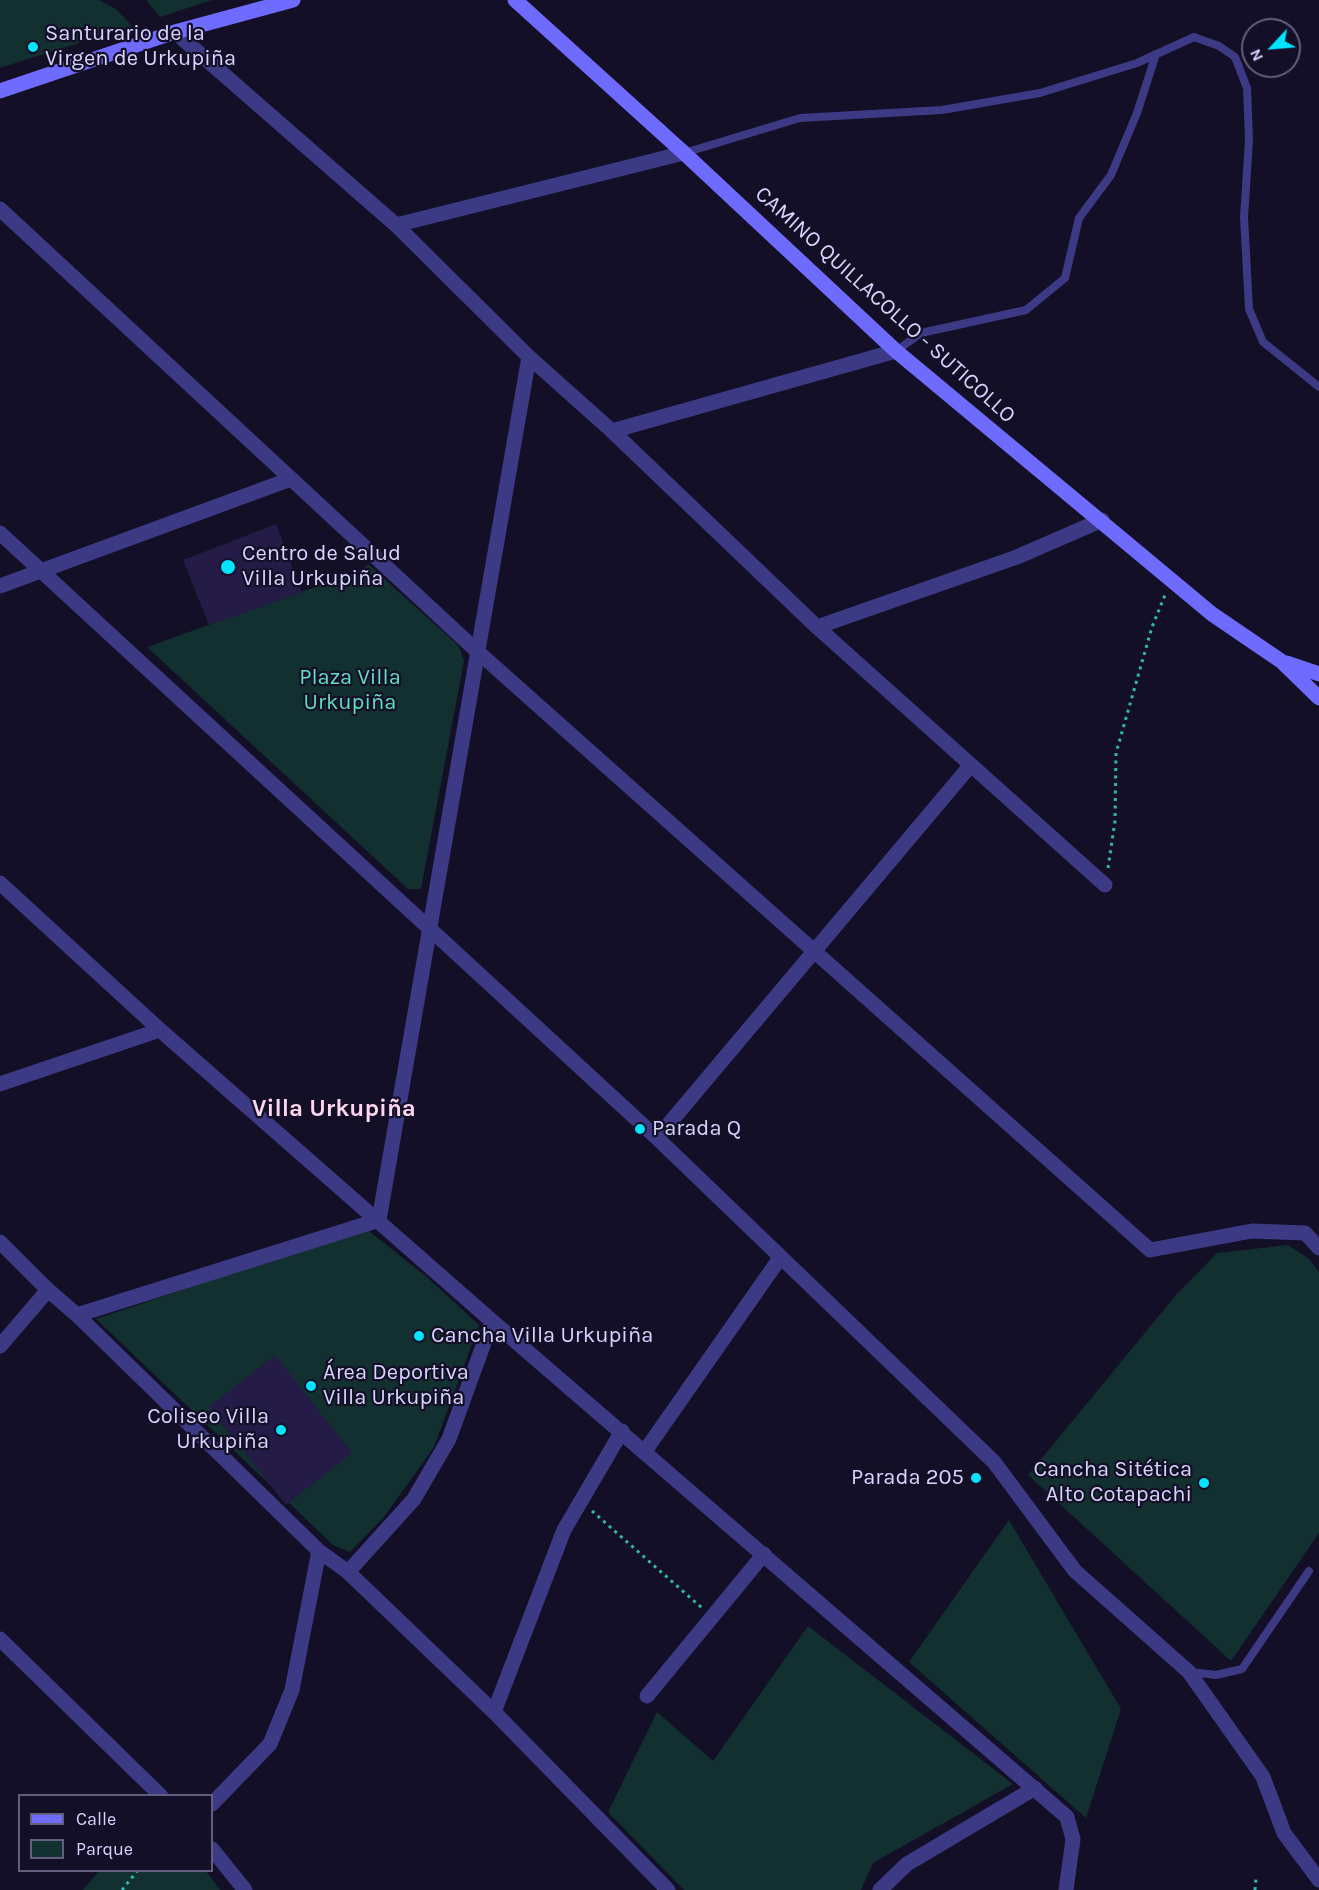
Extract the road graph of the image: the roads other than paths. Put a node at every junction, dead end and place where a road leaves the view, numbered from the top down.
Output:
1 (293, 0) edge
2 (515, 0) edge
3 (175, 32) junction
4 (1156, 54) junction
5 (0, 91) edge
6 (684, 153) junction
7 (0, 208) edge
8 (396, 225) junction
9 (896, 351) junction
10 (529, 357) junction
11 (1319, 387) edge
12 (612, 431) junction
13 (291, 479) junction
14 (1102, 520) junction
15 (0, 533) edge
16 (42, 571) junction
17 (0, 586) edge
18 (817, 627) junction
19 (478, 652) junction
20 (1281, 661) junction
21 (1319, 674) edge
22 (1319, 698) edge
23 (970, 766) junction
24 (0, 883) edge
25 (1105, 885) road end
26 (428, 930) junction
27 (815, 951) junction
28 (160, 1030) junction
29 (0, 1084) edge
30 (657, 1138) junction
31 (379, 1220) junction
32 (0, 1242) edge
33 (1319, 1248) edge
34 (780, 1258) junction
35 (48, 1290) junction
36 (76, 1315) junction
37 (492, 1322) junction
38 (0, 1346) edge
39 (621, 1431) junction
40 (645, 1451) junction
41 (320, 1551) junction
42 (764, 1554) junction
43 (1309, 1571) dead end
44 (348, 1572) junction
45 (0, 1639) edge
46 (1189, 1672) junction
47 (647, 1696) dead end
48 (494, 1712) junction
49 (1035, 1788) junction
50 (159, 1794) edge
51 (213, 1803) edge
52 (213, 1850) edge
53 (1319, 1880) edge
54 (245, 1890) edge
55 (668, 1890) edge
56 (880, 1890) edge
57 (1066, 1890) edge

1 - 3 main road
2 - 6 main road, CAMINO QUILLACOLLO - SUTICOLLO
3 - 5 main road
3 - 8 street
4 - 6 lane
4 - 9 lane
4 - 11 lane
6 - 8 street
6 - 9 main road, CAMINO QUILLACOLLO - SUTICOLLO
7 - 13 street
8 - 10 street
9 - 12 street
9 - 14 main road, CAMINO QUILLACOLLO - SUTICOLLO
10 - 12 street
10 - 19 street
12 - 18 street
13 - 16 street
13 - 19 street
14 - 18 street
14 - 20 main road, CAMINO QUILLACOLLO - SUTICOLLO
15 - 16 street
16 - 17 street
16 - 26 street
18 - 23 street
19 - 26 street
19 - 27 street
20 - 21 main road
20 - 22 main road, CAMINO QUILLACOLLO - SUTICOLLO
23 - 25 street
23 - 27 street
24 - 28 street
26 - 30 street
26 - 31 street
27 - 30 street
27 - 33 street
28 - 29 street
28 - 31 street
30 - 34 street
31 - 36 street
31 - 37 street
32 - 35 street
34 - 40 street
34 - 46 street
35 - 36 street
35 - 38 street
36 - 41 street
37 - 39 street
37 - 44 street
39 - 40 street
39 - 48 street
40 - 42 street
41 - 44 street
41 - 51 street
42 - 47 street
42 - 49 street
43 - 46 lane
44 - 48 street
45 - 50 street
46 - 53 street
48 - 55 street
49 - 56 street
49 - 57 street
52 - 54 street

